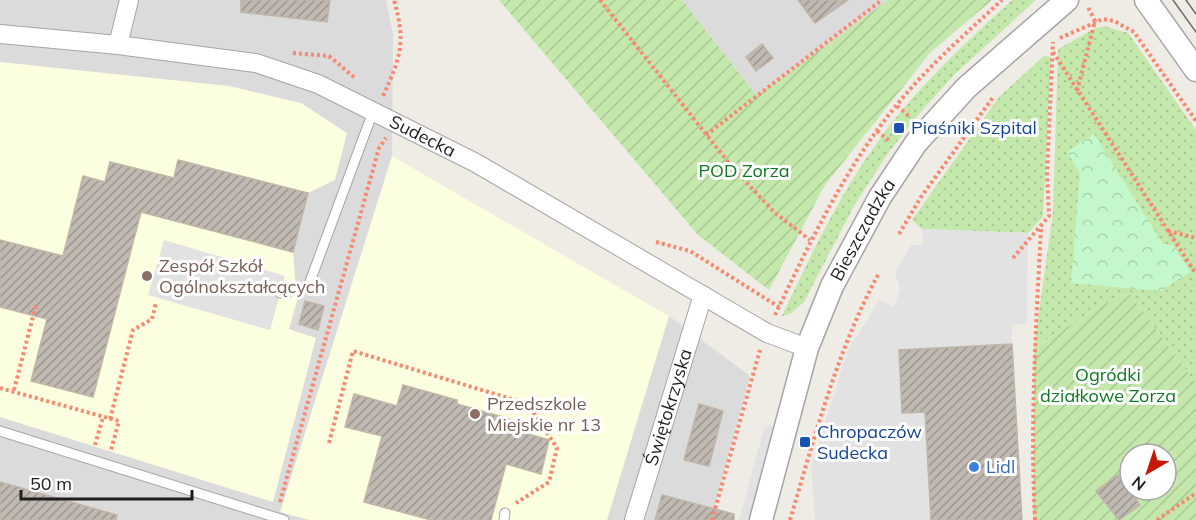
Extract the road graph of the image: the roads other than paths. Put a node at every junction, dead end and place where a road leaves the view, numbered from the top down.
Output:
1 (129, 0) edge
2 (1067, 0) edge
3 (1146, 0) edge
4 (0, 34) edge
5 (118, 45) junction
6 (1196, 70) edge
7 (378, 103) junction
8 (280, 293) dead end
9 (703, 295) junction
10 (807, 348) junction
11 (0, 431) edge
12 (279, 519) edge
13 (634, 520) edge
14 (761, 520) edge

1 - 5 street
2 - 10 street, Bieszczadzka
3 - 6 street
4 - 5 street, Sudecka
5 - 7 street, Sudecka
7 - 8 lane
7 - 9 street, Sudecka
9 - 10 street, Sudecka
9 - 13 street, Świętokrzyska
10 - 14 street, Bieszczadzka
11 - 12 lane

